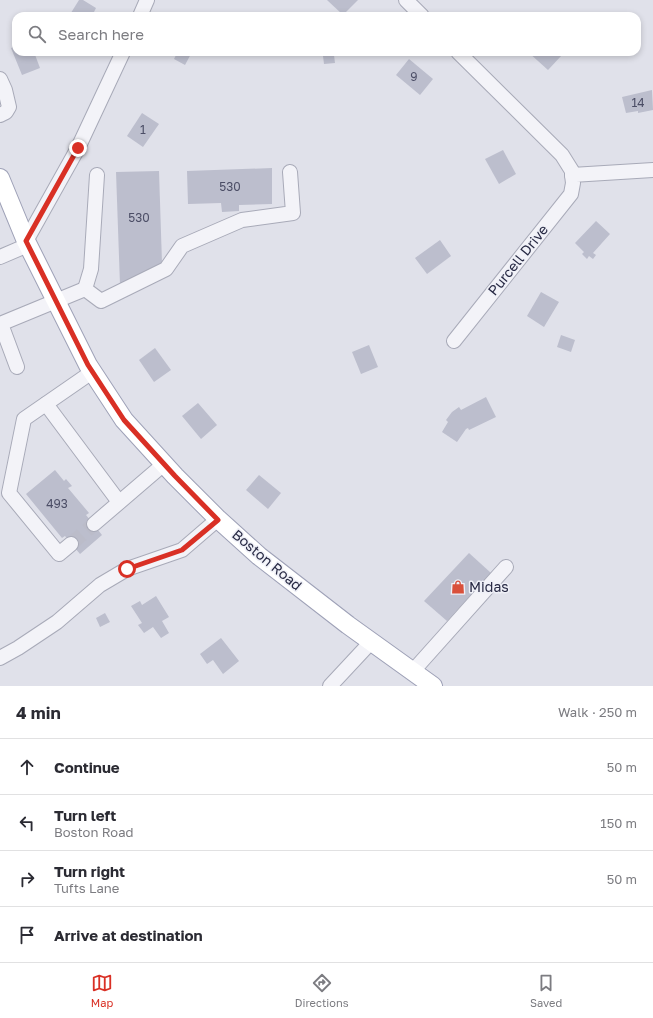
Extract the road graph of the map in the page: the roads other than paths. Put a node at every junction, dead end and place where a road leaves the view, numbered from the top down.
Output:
1 (147, 0) edge
2 (406, 0) edge
3 (142, 12) edge
4 (418, 12) edge
5 (121, 56) edge
6 (462, 56) edge
7 (0, 79) edge
8 (0, 115) edge
9 (653, 170) edge
10 (290, 172) dead end
11 (97, 175) dead end
12 (572, 175) junction
13 (0, 178) edge
14 (27, 243) junction
15 (0, 257) edge
16 (85, 289) junction
17 (56, 301) junction
18 (0, 324) edge
19 (454, 341) dead end
20 (17, 367) dead end
21 (92, 372) junction
22 (46, 404) junction
23 (164, 464) junction
24 (119, 502) junction
25 (218, 520) junction
26 (94, 524) tunnel mouth
27 (71, 544) tunnel mouth
28 (506, 567) dead end
29 (371, 642) junction
30 (0, 658) edge
31 (412, 672) junction
32 (330, 686) edge
33 (433, 686) edge

1 - 3 street
2 - 4 street
5 - 14 street
6 - 12 street
7 - 8 street
9 - 12 street
10 - 16 street
11 - 16 street
12 - 19 street, Purcell Drive
13 - 14 main road, Boston Road
14 - 15 street
14 - 17 main road, Boston Road
16 - 17 street
17 - 18 street
17 - 21 main road, Boston Road
18 - 20 street
21 - 22 street
21 - 23 main road, Boston Road
22 - 24 street
22 - 27 street
23 - 24 street
23 - 25 main road, Boston Road
24 - 26 street
25 - 29 main road, Boston Road
25 - 30 street
28 - 31 street
29 - 31 main road, Boston Road
29 - 32 street
31 - 33 main road, Boston Road

